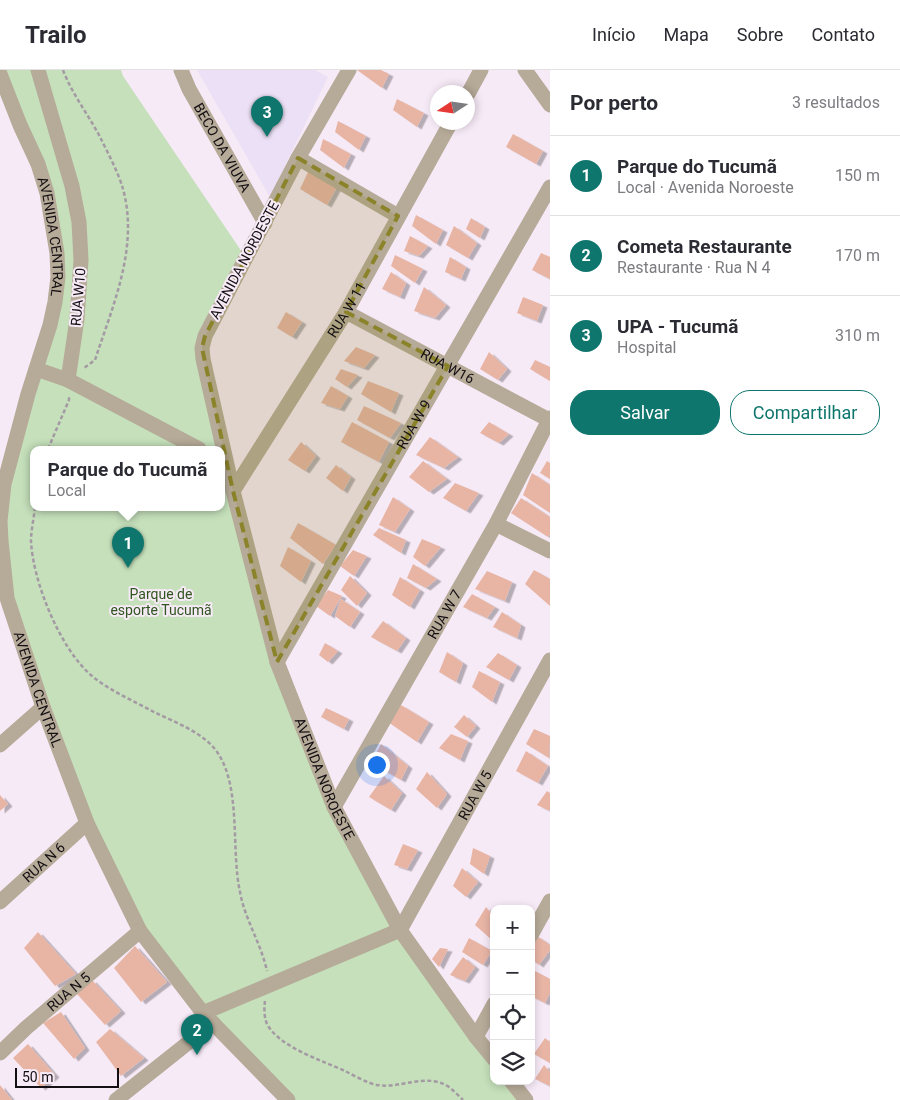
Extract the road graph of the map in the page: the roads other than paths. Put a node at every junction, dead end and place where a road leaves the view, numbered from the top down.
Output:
1 (38, 70) edge
2 (181, 70) edge
3 (349, 70) edge
4 (481, 70) edge
5 (525, 70) edge
6 (3, 73) edge
7 (473, 85) edge
8 (550, 105) edge
9 (446, 130) edge
10 (298, 158) junction
11 (550, 187) edge
12 (398, 216) junction
13 (265, 223) junction
14 (346, 312) junction
15 (448, 366) junction
16 (36, 369) junction
17 (68, 380) junction
18 (549, 419) edge
19 (193, 446) edge
20 (221, 446) edge
21 (225, 463) edge
22 (233, 491) junction
23 (496, 524) junction
24 (550, 551) edge
25 (3, 600) edge
26 (550, 660) edge
27 (277, 662) junction
28 (43, 707) junction
29 (0, 745) edge
30 (334, 807) junction
31 (87, 823) junction
32 (550, 901) edge
33 (0, 902) edge
34 (535, 928) edge
35 (400, 930) junction
36 (140, 931) junction
37 (490, 1011) edge
38 (208, 1018) junction
39 (476, 1037) junction
40 (0, 1053) edge
41 (490, 1055) edge
42 (514, 1085) edge
43 (116, 1100) edge
44 (288, 1100) edge
45 (526, 1100) edge

1 - 17 street, RUA W10
2 - 13 street, BECO DA VIUVA
3 - 10 street, AVENIDA NORDESTE
4 - 7 street
5 - 8 street
6 - 16 street, AVENIDA CENTRAL
9 - 12 street, RUA W 11
10 - 12 street
10 - 13 street, AVENIDA NORDESTE
11 - 15 street, RUA W 9
12 - 14 street, RUA W 11
13 - 20 street, AVENIDA NORDESTE
14 - 15 street, RUA W16
14 - 22 street, RUA W 11
15 - 18 street, RUA W16
15 - 27 street, RUA W 9
16 - 17 street
16 - 25 street, AVENIDA CENTRAL
17 - 19 street
18 - 23 street, RUA W 7
21 - 22 street, AVENIDA NOROESTE
22 - 27 street, AVENIDA NOROESTE
23 - 24 street
23 - 30 street, RUA W 7
25 - 28 street, AVENIDA CENTRAL
26 - 35 street, RUA W 5
27 - 30 street, AVENIDA NOROESTE
28 - 29 street
28 - 31 street, AVENIDA CENTRAL
30 - 35 street, AVENIDA NOROESTE
31 - 33 street, RUA N 6
31 - 36 street, AVENIDA CENTRAL
32 - 34 street
35 - 38 street
35 - 39 street, AVENIDA NOROESTE
36 - 38 street, AVENIDA CENTRAL
36 - 40 street, RUA N 5
37 - 39 street
38 - 43 street
38 - 44 street, AVENIDA CENTRAL
39 - 41 street, AVENIDA NOROESTE
42 - 45 street

